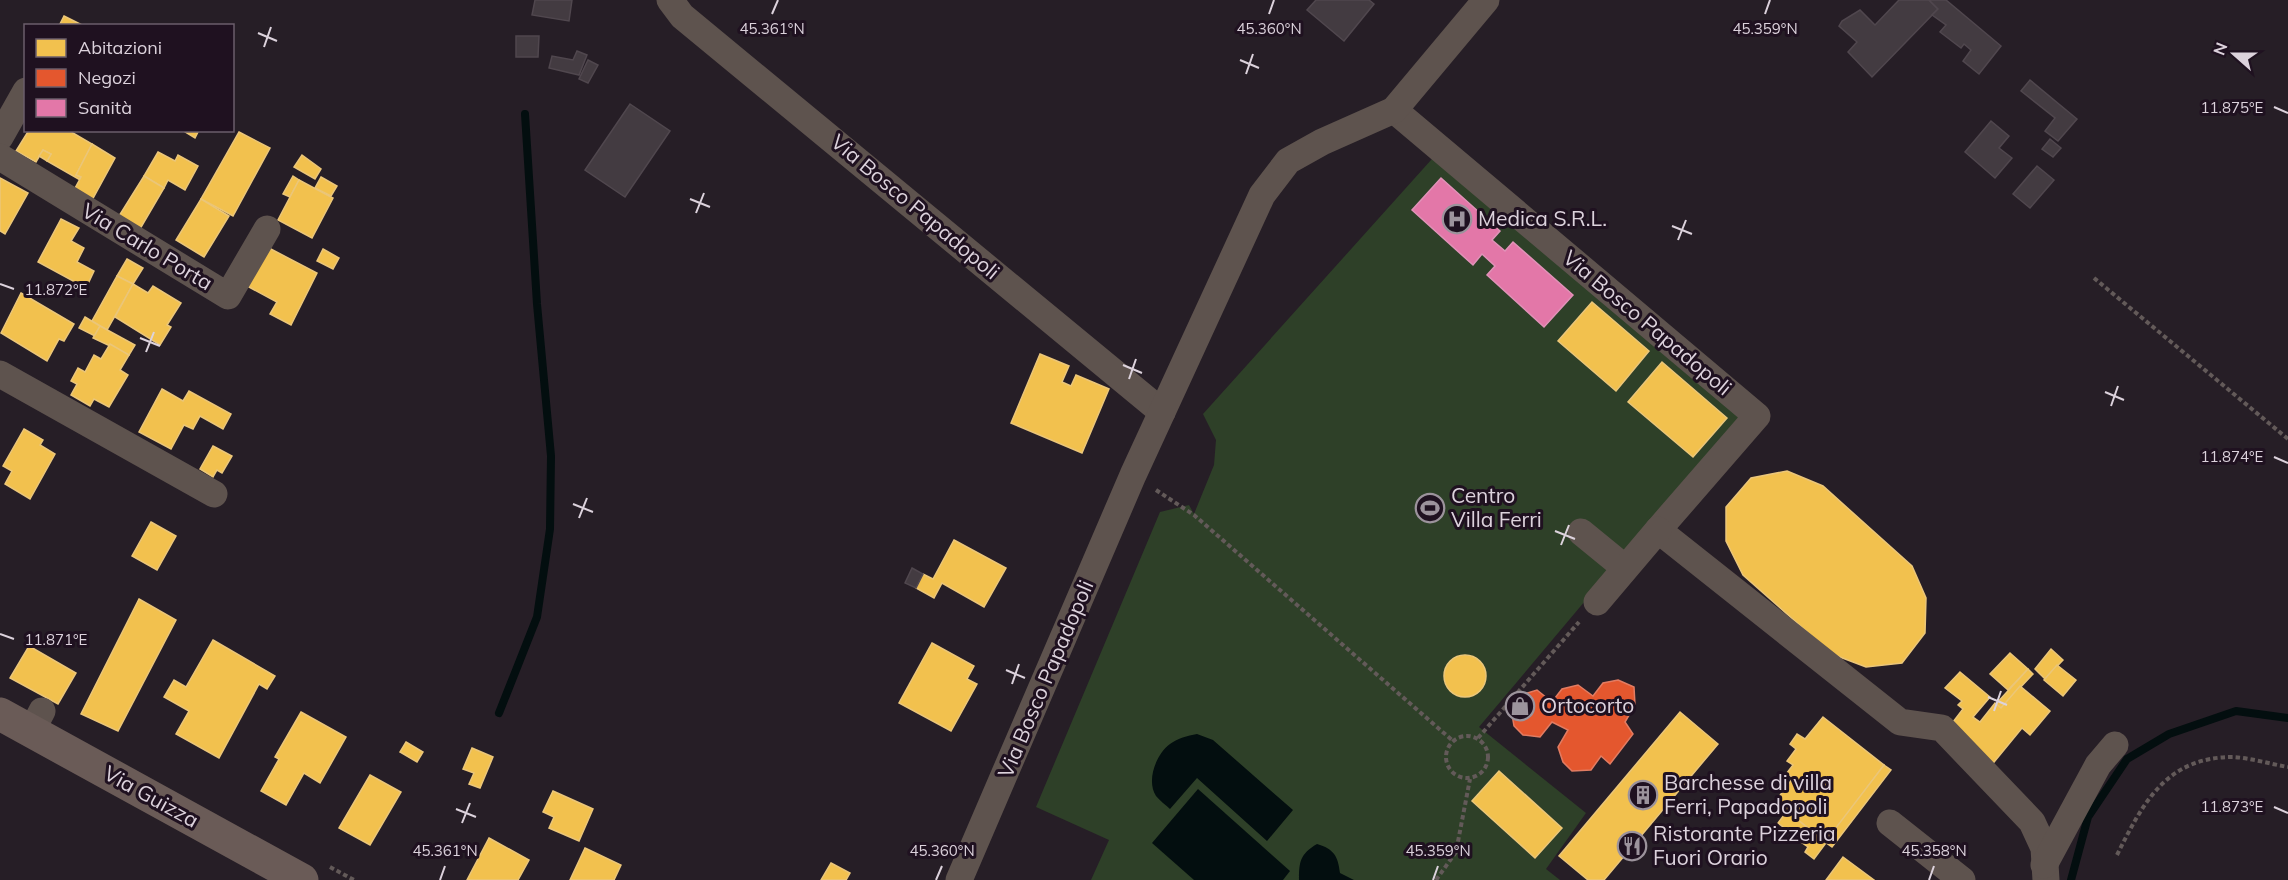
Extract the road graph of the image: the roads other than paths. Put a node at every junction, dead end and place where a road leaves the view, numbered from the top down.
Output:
1 (670, 0) edge
2 (1486, 0) edge
3 (24, 95) edge
4 (1394, 110) junction
5 (0, 137) edge
6 (0, 157) edge
7 (267, 229) dead end
8 (0, 374) edge
9 (1162, 411) junction
10 (214, 494) dead end
11 (1658, 530) junction
12 (1581, 532) dead end
13 (1625, 568) junction
14 (1598, 602) road end
15 (0, 714) edge
16 (2115, 745) dead end
17 (1890, 823) dead end
18 (2045, 873) edge
19 (302, 880) edge
20 (959, 880) edge
21 (1962, 880) edge

1 - 9 street, Via Bosco Papadopoli
2 - 4 street, Via Bosco Papadopoli
3 - 5 street
4 - 9 street, Via Bosco Papadopoli
4 - 11 street, Via Bosco Papadopoli
6 - 7 street, Via Carlo Porta
8 - 10 street
9 - 20 street, Via Bosco Papadopoli
11 - 13 street, Via Bosco Papadopoli
11 - 18 street
12 - 13 street
13 - 14 street, Via Bosco Papadopoli
15 - 19 main road, Via Guizza
16 - 18 street
17 - 21 street

